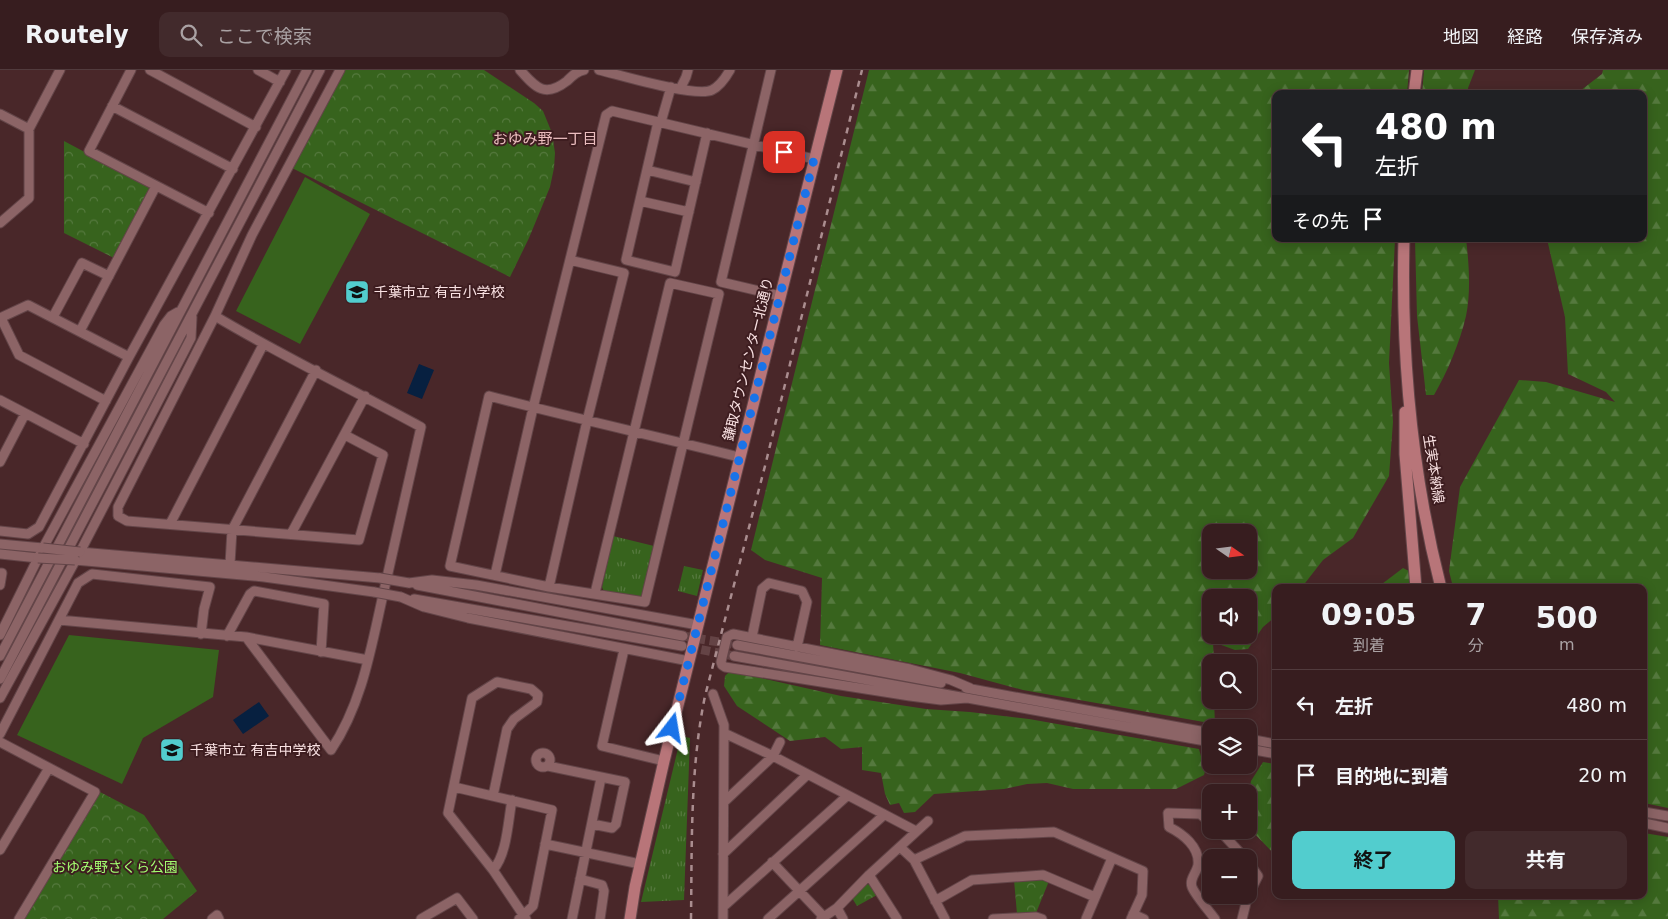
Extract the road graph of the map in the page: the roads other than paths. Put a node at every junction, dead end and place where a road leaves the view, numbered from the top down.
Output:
1 (60, 70) edge
2 (131, 70) edge
3 (150, 70) edge
4 (258, 70) edge
5 (286, 70) edge
6 (307, 70) edge
7 (320, 70) edge
8 (340, 70) edge
9 (520, 70) edge
10 (584, 70) edge
11 (599, 70) edge
12 (688, 70) edge
13 (730, 70) edge
14 (772, 70) edge
15 (837, 70) edge
16 (1417, 70) edge
17 (280, 82) junction
18 (675, 88) junction
19 (1414, 90) edge
20 (112, 106) junction
21 (0, 114) edge
22 (660, 122) junction
23 (256, 127) junction
24 (29, 129) junction
25 (707, 133) junction
26 (754, 145) junction
27 (814, 159) junction
28 (232, 169) junction
29 (647, 170) junction
30 (696, 182) junction
31 (156, 186) junction
32 (640, 201) junction
33 (689, 212) junction
34 (209, 213) junction
35 (0, 223) edge
36 (1404, 242) edge
37 (570, 260) junction
38 (109, 276) junction
39 (780, 296) junction
40 (180, 310) junction
41 (192, 315) junction
42 (215, 316) junction
43 (53, 317) junction
44 (0, 318) edge
45 (80, 331) junction
46 (263, 344) junction
47 (1405, 353) junction
48 (130, 357) junction
49 (316, 370) junction
50 (365, 396) junction
51 (0, 400) edge
52 (106, 401) junction
53 (533, 408) junction
54 (25, 414) junction
55 (587, 421) junction
56 (635, 431) junction
57 (345, 435) junction
58 (683, 443) junction
59 (84, 444) junction
60 (739, 457) junction
61 (0, 462) edge
62 (170, 524) junction
63 (232, 530) junction
64 (0, 531) edge
65 (291, 534) junction
66 (0, 544) edge
67 (43, 548) junction
68 (0, 554) edge
69 (77, 556) junction
70 (38, 558) junction
71 (230, 564) junction
72 (0, 573) edge
73 (495, 575) junction
74 (409, 583) junction
75 (1416, 584) edge
76 (1440, 584) edge
77 (0, 585) edge
78 (548, 587) junction
79 (595, 593) junction
80 (401, 597) junction
81 (59, 620) junction
82 (698, 625) junction
83 (201, 634) junction
84 (0, 635) edge
85 (227, 636) junction
86 (683, 636) tunnel mouth
87 (246, 637) junction
88 (752, 638) junction
89 (737, 645) tunnel mouth
90 (682, 646) tunnel mouth
91 (797, 647) junction
92 (321, 652) junction
93 (623, 654) dead end
94 (0, 656) edge
95 (734, 656) tunnel mouth
96 (368, 660) junction
97 (689, 661) junction
98 (0, 679) edge
99 (968, 693) junction
100 (713, 694) dead end
101 (0, 698) edge
102 (724, 733) junction
103 (0, 734) edge
104 (1202, 736) edge
105 (1257, 740) edge
106 (0, 742) edge
107 (780, 742) dead end
108 (1272, 743) edge
109 (1257, 750) edge
110 (1272, 753) edge
111 (773, 756) junction
112 (664, 761) junction
113 (548, 766) dead end
114 (49, 768) junction
115 (807, 775) junction
116 (601, 778) junction
117 (454, 787) junction
118 (493, 796) junction
119 (847, 796) junction
120 (512, 800) junction
121 (724, 802) junction
122 (1647, 812) edge
123 (884, 815) junction
124 (1202, 816) edge
125 (1668, 816) edge
126 (928, 821) dead end
127 (592, 824) junction
128 (1647, 824) edge
129 (1668, 828) edge
130 (916, 831) junction
131 (1227, 839) edge
132 (545, 844) junction
133 (900, 847) junction
134 (1237, 849) edge
135 (0, 850) edge
136 (586, 852) junction
137 (723, 854) junction
138 (1112, 858) junction
139 (914, 860) junction
140 (772, 862) junction
141 (640, 864) junction
142 (492, 870) junction
143 (869, 875) junction
144 (580, 879) junction
145 (799, 892) junction
146 (1096, 897) junction
147 (935, 901) junction
148 (1246, 904) edge
149 (723, 907) junction
150 (837, 908) junction
151 (1132, 917) edge
152 (523, 918) edge
153 (822, 918) edge
154 (19, 919) edge
155 (212, 919) edge
156 (219, 919) edge
157 (421, 919) edge
158 (473, 919) edge
159 (573, 919) edge
160 (600, 919) edge
161 (630, 919) edge
162 (723, 919) edge
163 (768, 919) edge
164 (843, 919) edge
165 (897, 919) edge
166 (945, 919) edge
167 (993, 919) edge
168 (1042, 919) edge
169 (1086, 919) edge
170 (1144, 919) edge
171 (1215, 919) edge
172 (1242, 919) edge

1 - 24 street
2 - 20 street
3 - 23 street
4 - 17 street
5 - 17 street
6 - 40 street
7 - 41 street
8 - 42 street
9 - 10 street
11 - 18 street
12 - 18 street
13 - 18 street
14 - 26 street
15 - 27 main road, 鎌取タウンセンター北通り
16 - 19 main road
17 - 23 street
18 - 22 street
20 - 28 street
20 - 31 street
21 - 24 street
22 - 25 street
22 - 29 street
22 - 37 street
23 - 28 street
24 - 35 street
25 - 26 street
25 - 30 street
26 - 27 street
26 - 39 street
27 - 39 main road, 鎌取タウンセンター北通り
28 - 34 street
29 - 30 street
29 - 32 street
30 - 33 street
31 - 34 street
31 - 38 street
32 - 33 street
32 - 33 street
34 - 48 street
36 - 47 main road, 生実本納線
37 - 53 street
37 - 55 street
38 - 43 street
38 - 45 street
39 - 60 main road, 鎌取タウンセンター北通り
40 - 67 street
40 - 94 street
41 - 69 street
41 - 98 street
42 - 46 street
42 - 62 street
43 - 44 street
43 - 45 street
44 - 52 street
45 - 48 street
46 - 49 street
46 - 62 street
47 - 75 main road, 生実本納線
47 - 76 main road, 生実本納線
48 - 52 street
49 - 50 street
49 - 63 street
50 - 57 street
50 - 96 street
51 - 54 street
52 - 59 street
53 - 55 street
53 - 73 street
53 - 73 street
54 - 59 street
54 - 61 street
55 - 56 street
55 - 78 street
56 - 58 street
56 - 58 street
56 - 79 street
57 - 65 street
57 - 65 street
58 - 60 street
58 - 79 street
59 - 64 street
60 - 82 main road, 鎌取タウンセンター北通り
62 - 63 street
63 - 65 street
63 - 71 street
66 - 67 street
67 - 69 street, bridge
67 - 70 street
68 - 70 street
69 - 70 street, bridge
69 - 71 street
69 - 80 street, bridge
69 - 101 street
70 - 84 street
71 - 74 street, bridge
72 - 77 street
73 - 78 street
74 - 82 street
74 - 86 street
78 - 79 street
80 - 90 street
80 - 97 street
81 - 83 street
81 - 83 street
81 - 103 street
82 - 97 main road, 鎌取タウンセンター北通り
83 - 85 street
85 - 87 street
85 - 92 street
87 - 92 street
87 - 96 street
88 - 91 street
88 - 91 street
88 - 99 street
89 - 99 street
91 - 99 street
92 - 96 street
93 - 112 street
95 - 99 street
97 - 112 main road, 鎌取タウンセンター北通り
99 - 104 street
100 - 102 street
102 - 111 street
102 - 121 street
105 - 108 street
106 - 114 street
107 - 111 street
109 - 110 street
111 - 115 street
111 - 121 street
112 - 141 main road, 鎌取タウンセンター北通り
113 - 116 street
114 - 135 street
114 - 154 street
115 - 119 street
115 - 137 street
116 - 127 street
116 - 127 street
117 - 118 street
117 - 118 street
117 - 142 street
118 - 120 street
119 - 123 street
119 - 140 street
120 - 132 street
120 - 142 street
121 - 137 street
122 - 125 street
123 - 130 street
123 - 145 street
124 - 171 street
126 - 130 street
127 - 136 street
128 - 129 street
130 - 133 street
131 - 134 street
132 - 136 street
132 - 152 street
133 - 139 street
133 - 143 street
136 - 141 street
136 - 144 street
137 - 149 street
138 - 139 street
138 - 146 street
138 - 151 street
139 - 147 street
140 - 145 street
140 - 149 street
141 - 161 main road, 鎌取タウンセンター北通り
142 - 152 street
143 - 150 street
143 - 165 street
144 - 159 street
144 - 160 street
145 - 153 street
145 - 163 street
146 - 147 street
146 - 169 street
147 - 166 street
148 - 172 street
149 - 162 street
150 - 153 street
150 - 164 street
151 - 170 street
155 - 156 street
157 - 158 street
167 - 168 street

